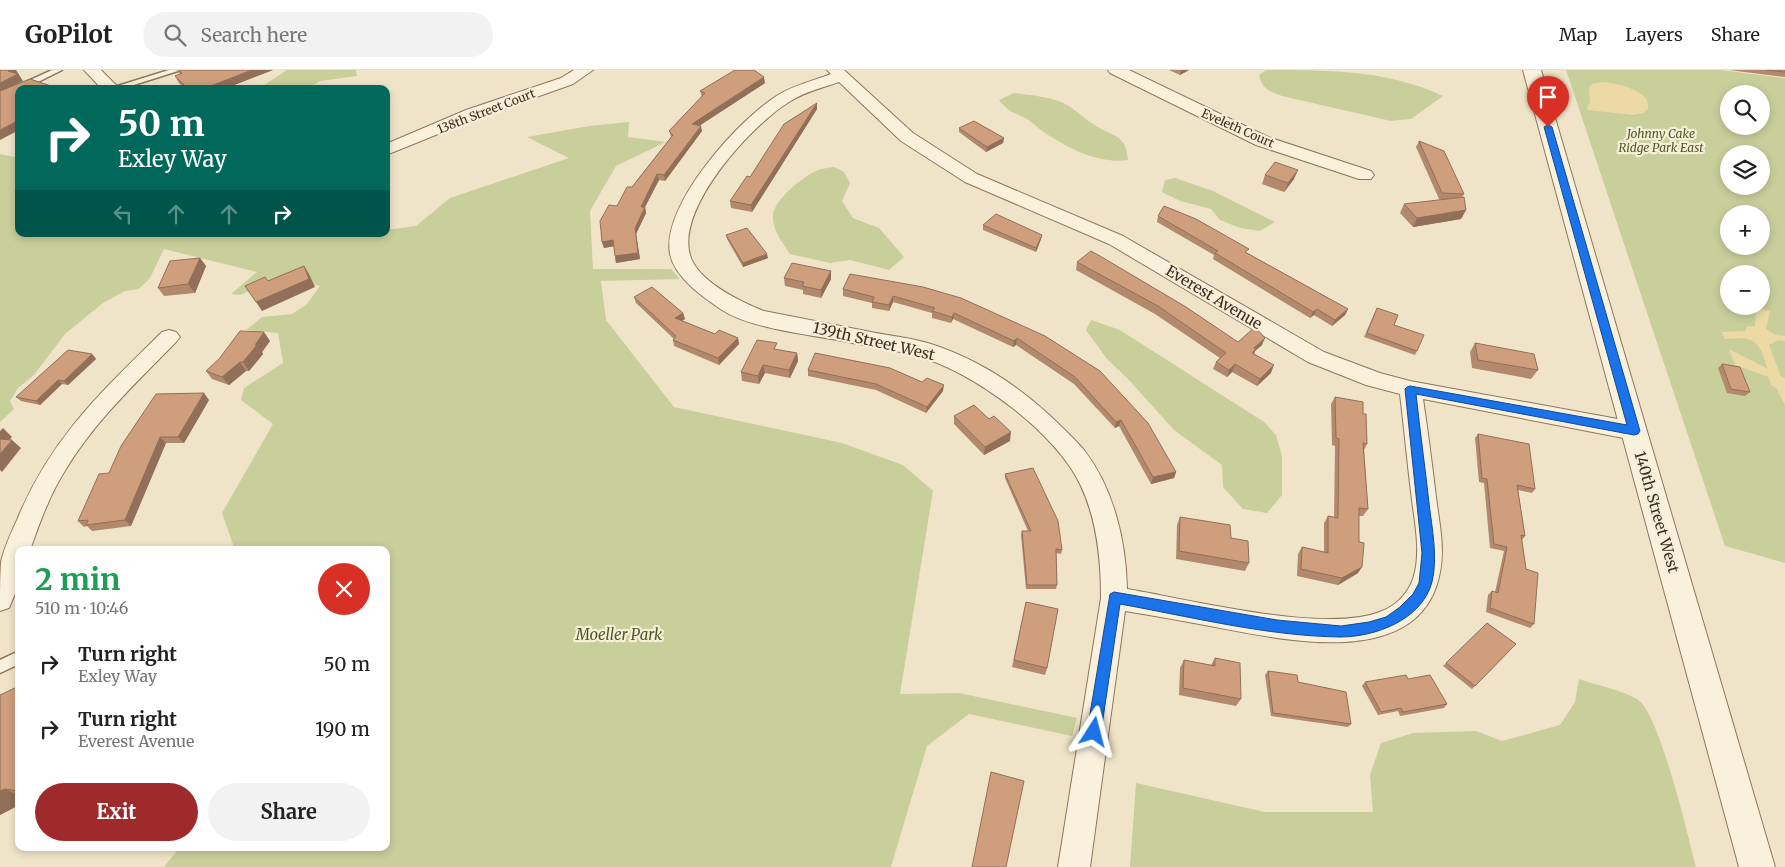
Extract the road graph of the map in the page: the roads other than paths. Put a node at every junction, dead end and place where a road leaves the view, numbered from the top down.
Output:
1 (58, 70) edge
2 (92, 70) edge
3 (177, 70) edge
4 (585, 70) edge
5 (1116, 70) edge
6 (1532, 70) edge
7 (838, 73) edge
8 (26, 85) edge
9 (108, 85) edge
10 (126, 85) edge
11 (15, 90) edge
12 (0, 97) edge
13 (390, 148) edge
14 (1365, 175) dead end
15 (169, 337) dead end
16 (1410, 389) junction
17 (1634, 431) junction
18 (19, 546) edge
19 (15, 558) edge
20 (1114, 598) junction
21 (0, 600) edge
22 (15, 659) edge
23 (0, 666) edge
24 (1074, 867) edge
25 (1757, 867) edge

1 - 8 lane
2 - 9 street
3 - 10 lane
4 - 13 street, 138th Street Court
5 - 14 street, Eveleth Court
6 - 17 street, 140th Street West
7 - 16 street, Everest Avenue
7 - 20 street, 139th Street West
11 - 12 lane
15 - 18 street
16 - 17 street, Everest Avenue
16 - 20 street
17 - 25 street, 140th Street West
19 - 21 street
20 - 24 street, 139th Street West
22 - 23 lane

